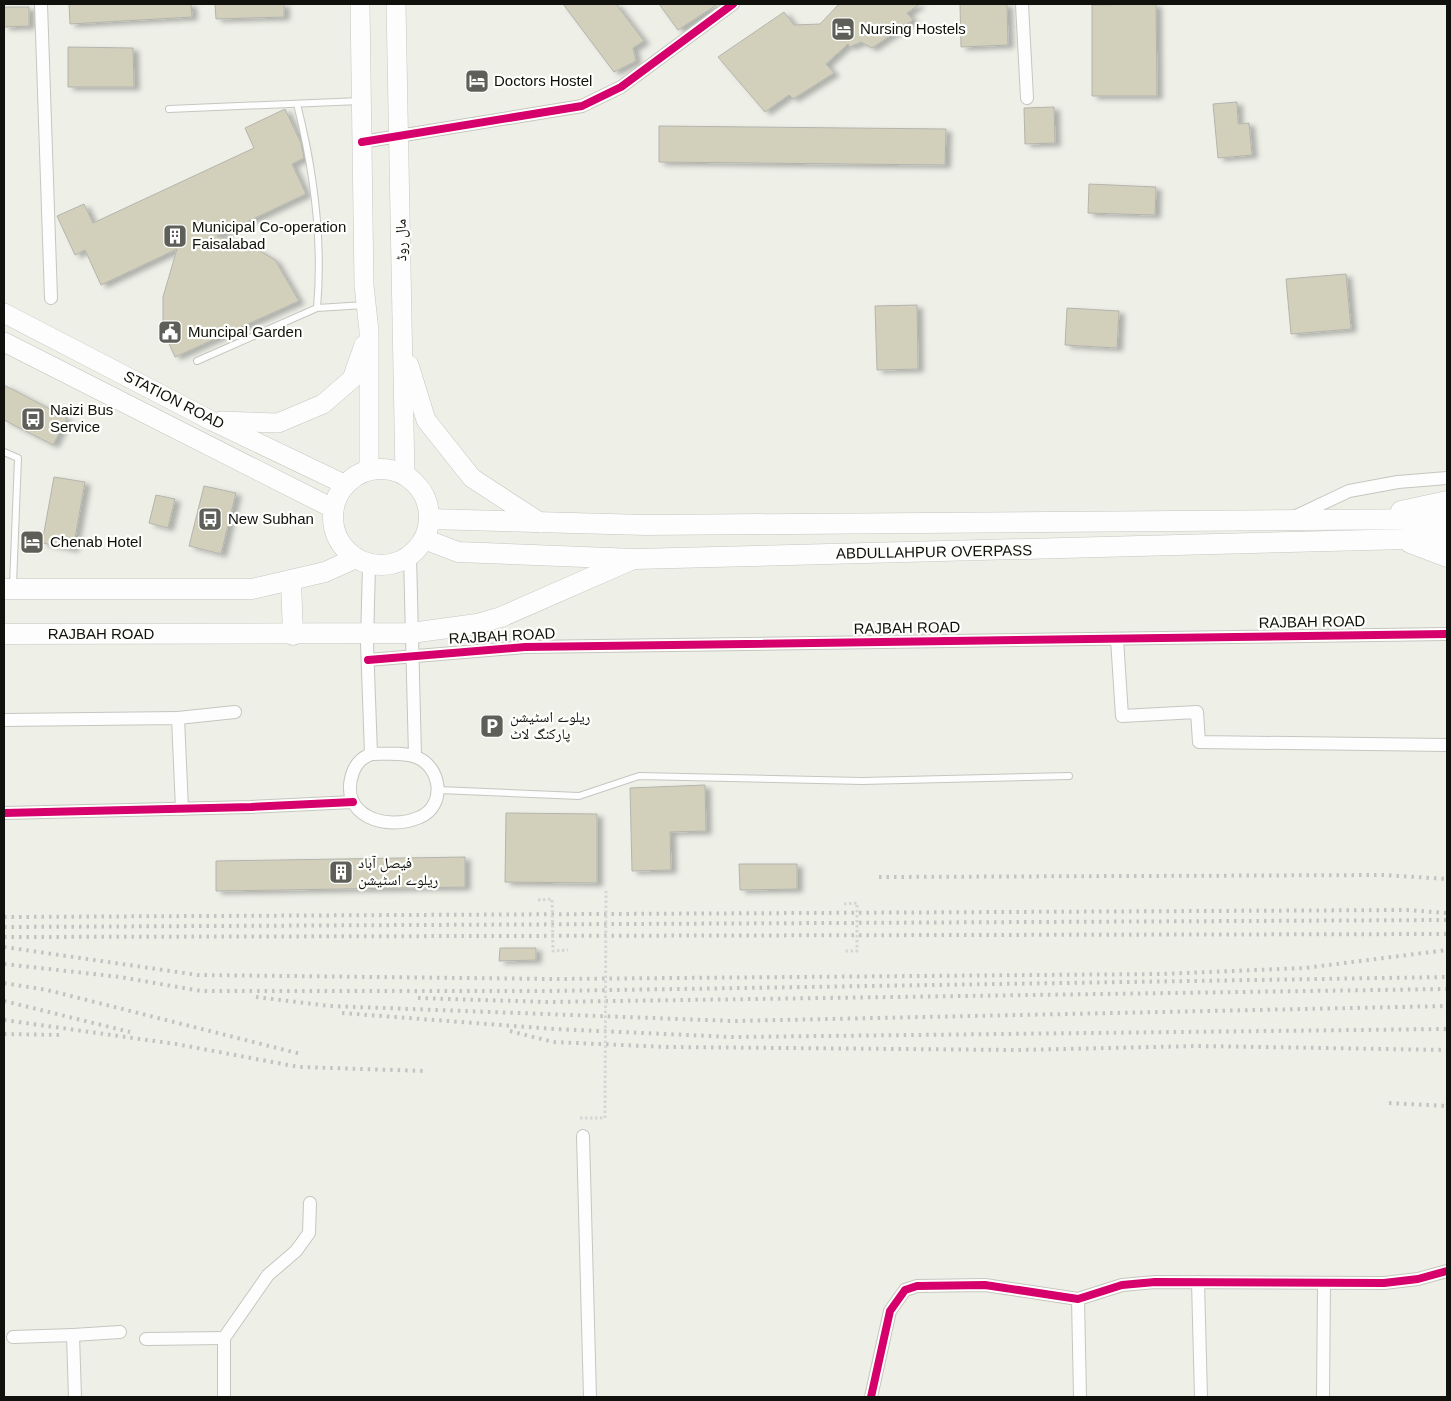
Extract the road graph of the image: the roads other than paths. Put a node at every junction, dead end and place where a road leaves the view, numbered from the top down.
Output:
1 (41, 4) edge
2 (360, 4) edge
3 (396, 4) edge
4 (733, 4) edge
5 (1022, 4) edge
6 (1027, 98) dead end
7 (361, 101) junction
8 (297, 104) junction
9 (169, 109) dead end
10 (399, 136) junction
11 (362, 142) junction
12 (51, 298) dead end
13 (366, 305) junction
14 (318, 308) junction
15 (4, 313) edge
16 (369, 331) junction
17 (4, 342) edge
18 (402, 342) junction
19 (197, 361) dead end
20 (212, 420) junction
21 (4, 452) edge
22 (369, 471) junction
23 (405, 476) junction
24 (1447, 478) edge
25 (346, 485) junction
26 (1447, 501) edge
27 (334, 509) junction
28 (429, 518) junction
29 (1447, 519) edge
30 (1288, 520) junction
31 (1368, 520) junction
32 (541, 522) junction
33 (1447, 538) edge
34 (424, 539) junction
35 (1401, 540) junction
36 (410, 556) junction
37 (1447, 557) edge
38 (635, 558) junction
39 (362, 561) junction
40 (291, 580) junction
41 (8, 589) edge
42 (411, 633) junction
43 (4, 634) edge
44 (367, 634) junction
45 (1447, 634) edge
46 (293, 635) junction
47 (1117, 639) junction
48 (413, 655) junction
49 (368, 660) junction
50 (235, 712) dead end
51 (178, 718) junction
52 (4, 720) edge
53 (1447, 745) edge
54 (371, 754) junction
55 (415, 756) junction
56 (1069, 776) dead end
57 (439, 790) junction
58 (353, 802) junction
59 (182, 809) junction
60 (4, 813) edge
61 (583, 1136) dead end
62 (310, 1203) dead end
63 (1447, 1270) edge
64 (1198, 1282) junction
65 (1324, 1283) junction
66 (1078, 1299) junction
67 (120, 1332) dead end
68 (73, 1335) junction
69 (13, 1337) dead end
70 (224, 1338) junction
71 (146, 1339) dead end
72 (75, 1397) edge
73 (224, 1397) edge
74 (590, 1397) edge
75 (871, 1397) edge
76 (1080, 1397) edge
77 (1201, 1397) edge
78 (1323, 1397) edge

1 - 12 street
2 - 7 main road
3 - 10 main road, مال روڈ
4 - 10 street
5 - 6 street
7 - 8 lane
7 - 11 main road
8 - 9 lane
8 - 14 lane
10 - 11 street
10 - 18 main road, مال روڈ
11 - 13 main road
13 - 14 lane
13 - 16 main road
14 - 19 lane
15 - 20 main road, STATION ROAD
16 - 20 main road
16 - 22 main road
17 - 27 main road, STATION ROAD
18 - 23 main road, مال روڈ
18 - 32 main road
20 - 25 main road, STATION ROAD
21 - 41 lane
22 - 23 main road
22 - 25 main road
23 - 28 main road
24 - 30 street
25 - 27 main road
26 - 31 main road
27 - 39 main road
28 - 32 main road, ABDULLAHPUR OVERPASS
28 - 34 main road
29 - 31 main road, ABDULLAHPUR OVERPASS
30 - 31 main road, ABDULLAHPUR OVERPASS
30 - 32 main road, ABDULLAHPUR OVERPASS
33 - 35 main road, ABDULLAHPUR OVERPASS
34 - 36 main road
34 - 38 main road, ABDULLAHPUR OVERPASS
35 - 37 main road
35 - 38 main road, ABDULLAHPUR OVERPASS
36 - 39 main road
36 - 42 street
38 - 42 main road, RAJBAH ROAD
39 - 40 main road
39 - 44 street
40 - 41 main road
40 - 46 main road
42 - 44 main road, RAJBAH ROAD
42 - 48 street
43 - 46 main road, RAJBAH ROAD
44 - 46 main road, RAJBAH ROAD
44 - 49 street
45 - 47 street, RAJBAH ROAD
47 - 48 street, RAJBAH ROAD
47 - 53 street
48 - 49 street, RAJBAH ROAD
48 - 55 street
49 - 54 street
50 - 51 street
51 - 52 street
51 - 59 street
54 - 55 street
54 - 58 street
55 - 57 street
56 - 57 lane
57 - 58 street
58 - 59 street
59 - 60 street
61 - 74 street
62 - 70 street
63 - 65 street
64 - 65 street
64 - 66 street
64 - 77 street
65 - 78 street
66 - 75 street
66 - 76 street
67 - 68 street
68 - 69 street
68 - 72 street
70 - 71 street
70 - 73 street

